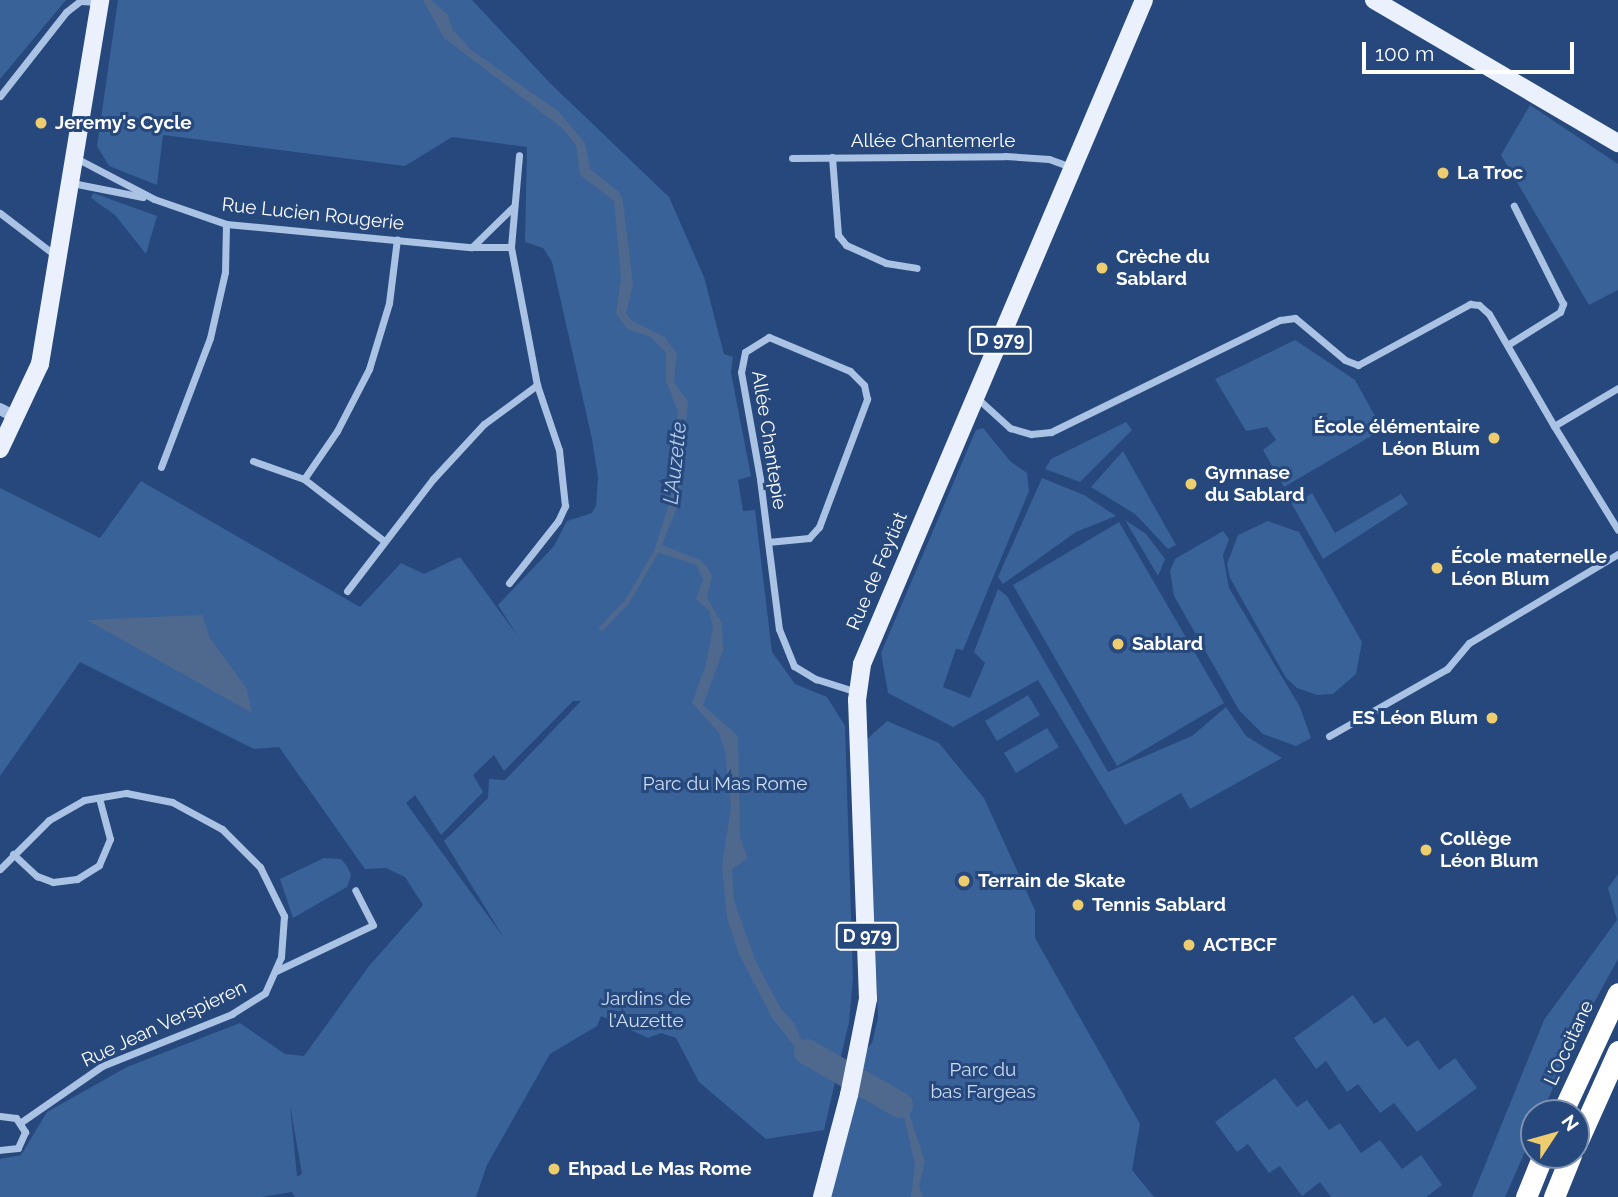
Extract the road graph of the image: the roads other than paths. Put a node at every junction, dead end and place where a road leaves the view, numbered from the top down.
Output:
1 (1144, 0) edge
2 (1374, 0) edge
3 (100, 1) edge
4 (0, 96) edge
5 (1618, 143) edge
6 (519, 155) dead end
7 (832, 157) junction
8 (74, 158) junction
9 (792, 158) dead end
10 (1071, 168) junction
11 (70, 183) junction
12 (154, 199) junction
13 (1514, 205) dead end
14 (513, 206) junction
15 (0, 213) edge
16 (226, 224) junction
17 (397, 239) junction
18 (471, 247) junction
19 (511, 247) junction
20 (57, 256) junction
21 (917, 268) dead end
22 (1508, 344) junction
23 (537, 385) junction
24 (1616, 392) edge
25 (975, 396) junction
26 (0, 409) edge
27 (17, 418) junction
28 (1554, 426) junction
29 (0, 449) edge
30 (253, 461) dead end
31 (162, 467) dead end
32 (304, 479) junction
33 (1618, 530) edge
34 (383, 540) junction
35 (768, 542) junction
36 (1618, 554) edge
37 (509, 583) dead end
38 (347, 592) dead end
39 (858, 692) junction
40 (1329, 736) dead end
41 (99, 798) junction
42 (13, 854) junction
43 (0, 869) edge
44 (355, 890) dead end
45 (275, 971) junction
46 (1618, 993) edge
47 (1618, 1051) edge
48 (1569, 1099) edge
49 (1590, 1114) edge
50 (0, 1116) edge
51 (21, 1122) junction
52 (0, 1150) edge
53 (1537, 1169) edge
54 (1565, 1169) edge
55 (822, 1197) edge
56 (1526, 1197) edge
57 (1554, 1197) edge

1 - 10 main road, Rue de Feytiat / D 979
2 - 5 main road
3 - 4 street
3 - 8 main road
6 - 14 street
7 - 9 street, Allée Chantemerle
7 - 10 street, Allée Chantemerle
7 - 21 street
8 - 11 main road
8 - 12 street, Rue Lucien Rougerie
10 - 25 main road, Rue de Feytiat / D 979
11 - 12 street, Rue Lucien Rougerie
11 - 20 main road
12 - 16 street, Rue Lucien Rougerie
13 - 22 street
14 - 18 street
14 - 19 street
15 - 20 street
16 - 17 street, Rue Lucien Rougerie
16 - 31 street
17 - 18 street, Rue Lucien Rougerie
17 - 32 street
18 - 19 street, Rue Lucien Rougerie
19 - 23 street
20 - 27 main road
22 - 25 street
22 - 28 street
23 - 34 street
23 - 37 street
24 - 28 street
25 - 39 main road, Rue de Feytiat / D 979
26 - 27 street
27 - 29 main road
28 - 33 street
30 - 32 street
32 - 34 street
34 - 38 street
35 - 35 street, Allée Chantepie
35 - 39 street, Allée Chantepie
36 - 40 street
39 - 55 main road, Rue de Feytiat / D 979
41 - 42 street, Rue Jean Verspieren
41 - 42 street
41 - 45 street, Rue Jean Verspieren
42 - 43 street, Rue Jean Verspieren
44 - 45 street
45 - 51 street, Rue Jean Verspieren
46 - 48 highway, L'Occitane
47 - 49 highway
50 - 51 street
51 - 52 street
53 - 56 highway
54 - 57 highway

